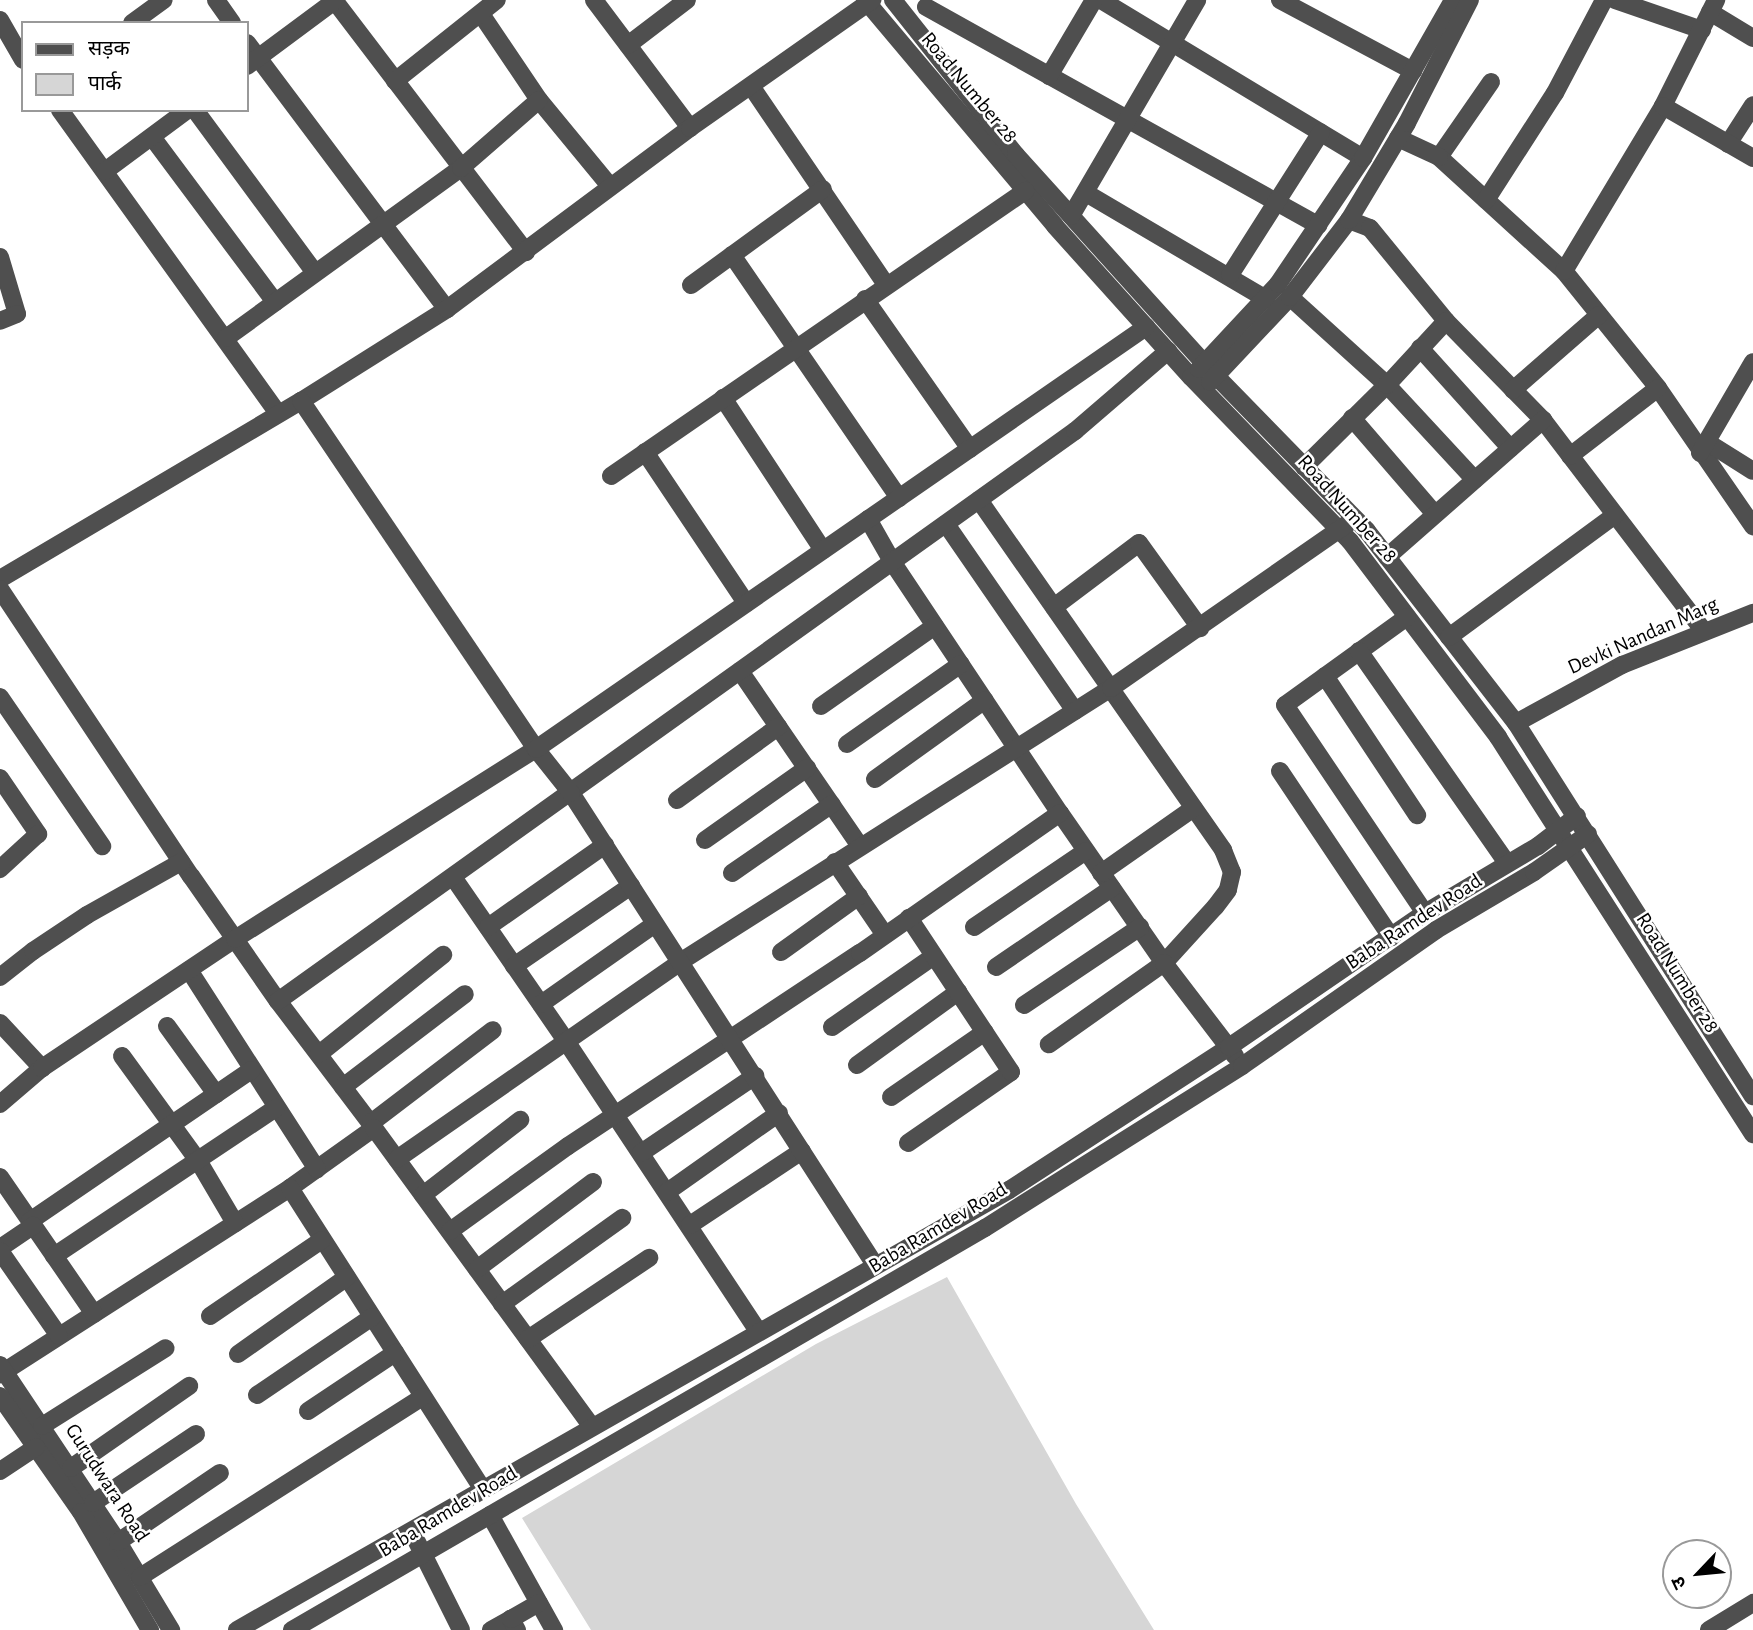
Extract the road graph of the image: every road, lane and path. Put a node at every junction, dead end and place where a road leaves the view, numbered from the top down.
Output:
1 (164, 0) edge
2 (216, 0) edge
3 (335, 0) edge
4 (497, 0) edge
5 (594, 0) edge
6 (687, 0) edge
7 (893, 0) edge
8 (1094, 0) edge
9 (1101, 0) edge
10 (1197, 0) edge
11 (1280, 0) edge
12 (1453, 0) edge
13 (1470, 0) edge
14 (1604, 0) edge
15 (1615, 0) edge
16 (868, 1) edge
17 (928, 4) edge
18 (1713, 6) edge
19 (481, 14) junction
20 (0, 20) edge
21 (135, 21) edge
22 (231, 21) edge
23 (1702, 30) junction
24 (918, 33) junction
25 (1753, 38) edge
26 (1173, 43) junction
27 (628, 45) junction
28 (21, 57) edge
29 (252, 62) edge
30 (1413, 71) junction
31 (1049, 76) junction
32 (396, 81) junction
33 (1491, 82) dead end
34 (751, 86) junction
35 (539, 100) junction
36 (1753, 105) edge
37 (1663, 106) junction
38 (61, 112) edge
39 (184, 112) edge
40 (196, 112) edge
41 (1130, 121) junction
42 (690, 128) junction
43 (1321, 132) junction
44 (152, 137) junction
45 (1398, 138) junction
46 (1728, 144) junction
47 (1439, 157) junction
48 (1363, 158) junction
49 (1753, 158) edge
50 (461, 168) junction
51 (105, 171) junction
52 (610, 186) junction
53 (823, 189) junction
54 (1025, 191) junction
55 (1086, 193) junction
56 (1486, 200) junction
57 (1278, 203) junction
58 (1072, 216) junction
59 (1349, 220) junction
60 (1318, 225) junction
61 (384, 226) junction
62 (527, 252) junction
63 (732, 255) junction
64 (0, 257) edge
65 (1564, 271) junction
66 (315, 273) junction
67 (1230, 275) junction
68 (691, 285) dead end
69 (886, 285) junction
70 (1290, 297) junction
71 (865, 299) junction
72 (1266, 299) junction
73 (275, 302) junction
74 (447, 309) junction
75 (1599, 315) junction
76 (0, 321) edge
77 (1446, 321) junction
78 (1146, 327) junction
79 (226, 338) junction
80 (795, 348) junction
81 (1420, 348) junction
82 (1168, 351) junction
83 (1751, 371) edge
84 (1204, 376) junction
85 (1387, 385) junction
86 (1658, 388) junction
87 (1513, 390) junction
88 (723, 398) junction
89 (300, 401) junction
90 (278, 413) junction
91 (1352, 418) junction
92 (1542, 420) junction
93 (1703, 447) junction
94 (1510, 448) junction
95 (970, 449) junction
96 (645, 452) junction
97 (1570, 456) junction
98 (1304, 467) junction
99 (1753, 471) edge
100 (611, 476) dead end
101 (1475, 480) junction
102 (899, 498) junction
103 (979, 499) junction
104 (1435, 514) junction
105 (1615, 515) junction
106 (1354, 518) junction
107 (868, 519) junction
108 (946, 524) junction
109 (1753, 526) edge
110 (1340, 530) junction
111 (823, 550) junction
112 (1387, 557) junction
113 (892, 562) junction
114 (0, 579) edge
115 (0, 589) edge
116 (746, 603) junction
117 (1054, 607) junction
118 (1753, 613) edge
119 (1407, 617) junction
120 (935, 626) junction
121 (1200, 628) junction
122 (1704, 631) junction
123 (1449, 637) junction
124 (1359, 651) junction
125 (961, 664) junction
126 (740, 671) junction
127 (1325, 676) junction
128 (1111, 688) junction
129 (0, 697) edge
130 (985, 700) junction
131 (821, 706) dead end
132 (1075, 711) junction
133 (1516, 723) junction
134 (778, 727) junction
135 (847, 744) dead end
136 (1017, 748) junction
137 (536, 749) junction
138 (807, 768) junction
139 (1280, 771) dead end
140 (0, 778) edge
141 (875, 779) dead end
142 (571, 793) junction
143 (677, 800) dead end
144 (832, 804) junction
145 (1194, 808) junction
146 (1060, 813) junction
147 (1417, 815) dead end
148 (1577, 816) junction
149 (1559, 831) junction
150 (1588, 834) junction
151 (705, 840) dead end
152 (605, 845) junction
153 (102, 846) dead end
154 (860, 846) junction
155 (1571, 848) junction
156 (1086, 851) junction
157 (181, 862) junction
158 (835, 862) junction
159 (1507, 863) junction
160 (0, 869) edge
161 (732, 873) dead end
162 (453, 877) junction
163 (1107, 880) junction
164 (631, 886) junction
165 (859, 896) junction
166 (1425, 913) junction
167 (909, 918) junction
168 (655, 923) junction
169 (488, 927) junction
170 (974, 927) dead end
171 (1140, 927) junction
172 (885, 935) junction
173 (1391, 937) junction
174 (235, 939) junction
175 (780, 952) dead end
176 (443, 955) dead end
177 (934, 956) junction
178 (680, 962) junction
179 (1164, 963) junction
180 (514, 965) junction
181 (996, 967) dead end
182 (189, 970) junction
183 (0, 978) edge
184 (958, 992) junction
185 (465, 994) dead end
186 (278, 1001) junction
187 (541, 1004) junction
188 (1024, 1005) dead end
189 (0, 1023) edge
190 (167, 1026) dead end
191 (832, 1027) dead end
192 (493, 1030) dead end
193 (985, 1032) junction
194 (731, 1038) junction
195 (566, 1041) junction
196 (1049, 1044) dead end
197 (1229, 1048) junction
198 (318, 1054) junction
199 (122, 1056) dead end
200 (857, 1065) dead end
201 (1242, 1066) junction
202 (42, 1068) junction
203 (251, 1070) junction
204 (755, 1076) junction
205 (343, 1087) junction
206 (216, 1094) junction
207 (1753, 1096) edge
208 (891, 1097) dead end
209 (0, 1104) edge
210 (276, 1108) junction
211 (779, 1113) junction
212 (615, 1115) junction
213 (520, 1120) dead end
214 (171, 1124) junction
215 (373, 1126) junction
216 (1753, 1134) edge
217 (908, 1143) dead end
218 (803, 1151) junction
219 (641, 1153) junction
220 (397, 1159) junction
221 (199, 1162) junction
222 (317, 1169) junction
223 (0, 1177) edge
224 (593, 1182) dead end
225 (290, 1188) junction
226 (667, 1192) junction
227 (423, 1195) junction
228 (622, 1218) dead end
229 (31, 1223) junction
230 (235, 1223) junction
231 (690, 1225) junction
232 (450, 1231) junction
233 (323, 1240) junction
234 (0, 1249) edge
235 (54, 1256) junction
236 (649, 1258) dead end
237 (875, 1265) junction
238 (477, 1269) junction
239 (347, 1278) junction
240 (817, 1298) junction
241 (502, 1304) junction
242 (94, 1314) junction
243 (210, 1316) dead end
244 (372, 1317) junction
245 (827, 1319) junction
246 (758, 1331) junction
247 (59, 1336) junction
248 (528, 1339) junction
249 (166, 1348) dead end
250 (238, 1353) dead end
251 (395, 1353) junction
252 (1, 1370) edge
253 (189, 1386) dead end
254 (257, 1395) dead end
255 (0, 1396) edge
256 (423, 1396) junction
257 (308, 1411) dead end
258 (42, 1426) junction
259 (591, 1426) junction
260 (196, 1434) dead end
261 (36, 1447) junction
262 (71, 1468) junction
263 (0, 1471) edge
264 (220, 1473) dead end
265 (482, 1488) junction
266 (93, 1503) junction
267 (490, 1515) junction
268 (412, 1531) junction
269 (118, 1542) junction
270 (422, 1553) junction
271 (140, 1577) junction
272 (539, 1603) junction
273 (1753, 1603) edge
274 (514, 1625) edge
275 (150, 1630) edge
276 (171, 1630) edge
277 (237, 1630) edge
278 (292, 1630) edge
279 (461, 1630) edge
280 (491, 1630) edge
281 (554, 1630) edge
282 (1709, 1630) edge

1 - 21 street
2 - 22 street
3 - 29 street
3 - 32 street
4 - 19 street
5 - 27 street
6 - 27 street
7 - 24 street, Road Number 28
8 - 31 street
9 - 26 street
10 - 26 street
11 - 30 street
12 - 30 street
13 - 45 street
14 - 56 street
15 - 23 street
16 - 34 street
16 - 54 street, Road Number 28
17 - 24 street
17 - 31 street
18 - 23 street
18 - 25 street
19 - 32 street
19 - 35 street
20 - 28 street
23 - 37 street
24 - 58 street, Road Number 28
26 - 41 street
26 - 43 street
27 - 42 street
29 - 61 street
30 - 48 street
31 - 41 street
32 - 50 street
33 - 47 street
34 - 42 street
34 - 53 street
35 - 50 street
35 - 52 street
36 - 46 street
37 - 46 street
37 - 65 street
38 - 51 street
39 - 44 street
40 - 66 street
41 - 55 street
41 - 57 street
42 - 52 street
43 - 48 street
43 - 57 street
44 - 51 street
44 - 73 street
45 - 47 street
45 - 59 street
46 - 49 street
47 - 56 street
48 - 60 street
50 - 61 street
50 - 62 street
51 - 79 street
52 - 62 street
53 - 63 street
53 - 69 street
54 - 69 street
54 - 78 street, Road Number 28
55 - 58 street
55 - 67 street
56 - 65 street
57 - 60 street
57 - 67 street
58 - 84 street, Road Number 28
59 - 70 street
59 - 77 street
60 - 72 street
61 - 66 street
61 - 74 street
62 - 74 street
63 - 68 street
63 - 80 street
64 - 76 street
65 - 75 street
66 - 73 street
67 - 72 street
69 - 71 street
70 - 84 street
70 - 85 street
71 - 80 street
71 - 95 street
72 - 84 street
73 - 79 street
74 - 89 street
75 - 86 street
75 - 87 street
77 - 81 street
77 - 87 street
78 - 82 street, Road Number 28
78 - 95 street
79 - 90 street
80 - 88 street
80 - 102 street
81 - 85 street
81 - 94 street
82 - 84 street, Road Number 28
82 - 103 street
83 - 93 street
84 - 98 street, Road Number 28
84 - 110 street, Road Number 28
85 - 91 street
85 - 101 street
86 - 93 street
86 - 97 street
87 - 92 street
88 - 96 street
88 - 111 street
89 - 90 street
89 - 137 street
90 - 114 street
91 - 98 street
91 - 104 street
92 - 94 street
92 - 97 street
93 - 99 street
93 - 109 street
94 - 101 street
95 - 102 street
96 - 100 street
96 - 116 street
97 - 105 street
98 - 106 street, Road Number 28
101 - 104 street
102 - 107 street
103 - 108 street
103 - 117 street
104 - 112 street
105 - 122 street
105 - 123 street
106 - 110 street
106 - 112 street, Road Number 28
107 - 111 street
107 - 113 street
108 - 113 street
108 - 132 street
110 - 119 street, Road Number 28
110 - 121 street
111 - 116 street
112 - 123 street, Road Number 28
113 - 120 street
113 - 126 street
115 - 157 street
116 - 137 street
117 - 121 street
117 - 128 street
118 - 122 street, Devki Nandan Marg
119 - 124 street
119 - 149 street, Road Number 28
120 - 125 street
120 - 131 street
121 - 128 street
122 - 133 street, Devki Nandan Marg
123 - 133 street, Road Number 28
124 - 127 street
124 - 159 street
125 - 130 street
125 - 135 street
126 - 134 street
126 - 142 street
127 - 147 street
127 - 166 street
128 - 132 street
128 - 145 street
129 - 153 street
130 - 136 street
130 - 141 street
132 - 136 street
133 - 148 street, Road Number 28
134 - 138 street
134 - 143 street
136 - 146 street
136 - 154 street
137 - 142 street
137 - 174 street
138 - 144 street
138 - 151 street
139 - 173 street
140 - 160 street
142 - 152 street
142 - 162 street
144 - 154 street
144 - 161 street
145 - 163 street
145 - 179 street
146 - 156 street
146 - 167 street
148 - 149 street
148 - 150 street, Road Number 28
149 - 155 street, Road Number 28
149 - 159 street
150 - 155 street, Baba Ramdev Road
150 - 207 street, Road Number 28
152 - 164 street
152 - 169 street
154 - 158 street
155 - 201 street, Baba Ramdev Road
155 - 216 street, Road Number 28
156 - 163 street
156 - 170 street
157 - 174 street
157 - 183 street
158 - 165 street
158 - 178 street
159 - 166 street
162 - 169 street
162 - 186 street
163 - 171 street
163 - 181 street
164 - 168 street
164 - 180 street
165 - 172 street
165 - 175 street
166 - 173 street
167 - 172 street
167 - 177 street
168 - 178 street
168 - 187 street
169 - 180 street
171 - 179 street
171 - 188 street
172 - 194 street
173 - 197 street
174 - 182 street
174 - 186 street
176 - 198 street
177 - 184 street
177 - 191 street
178 - 194 street
178 - 195 street
179 - 196 street
179 - 197 street
180 - 187 street
182 - 202 street
182 - 203 street
184 - 193 street
184 - 200 street
185 - 205 street
186 - 198 street
187 - 195 street
189 - 202 street
190 - 206 street
192 - 215 street
193 - 208 street
193 - 217 street
194 - 204 street
194 - 212 street
195 - 212 street
195 - 220 street
197 - 201 street
197 - 237 street
198 - 205 street
199 - 214 street
201 - 245 street, Baba Ramdev Road
202 - 209 street
203 - 206 street
203 - 210 street
204 - 211 street
204 - 219 street
205 - 215 street
206 - 214 street
210 - 221 street
210 - 222 street
211 - 218 street
211 - 226 street
212 - 219 street
212 - 232 street
213 - 227 street
214 - 221 street
214 - 229 street
215 - 220 street
215 - 222 street
218 - 231 street
218 - 237 street
219 - 226 street
220 - 227 street
221 - 230 street
221 - 235 street
222 - 225 street
223 - 229 street
224 - 238 street
225 - 230 street
225 - 233 street
226 - 231 street
227 - 232 street
228 - 241 street
229 - 234 street
229 - 235 street
230 - 242 street
231 - 246 street
232 - 238 street
233 - 239 street
233 - 243 street
234 - 247 street
235 - 242 street
236 - 248 street
237 - 240 street
238 - 241 street
239 - 244 street
239 - 250 street
240 - 245 street
240 - 246 street
241 - 248 street
242 - 247 street
244 - 251 street
244 - 254 street
245 - 267 street, Baba Ramdev Road
246 - 259 street
247 - 252 street
248 - 259 street
249 - 258 street
251 - 256 street
251 - 257 street
252 - 258 street, Gurudwara Road
253 - 262 street
255 - 261 street, Gurudwara Road
256 - 265 street
256 - 271 street
258 - 262 street, Gurudwara Road
259 - 265 street
260 - 266 street
261 - 263 street
261 - 275 street, Gurudwara Road
262 - 266 street, Gurudwara Road
264 - 269 street
265 - 268 street
266 - 269 street, Gurudwara Road
267 - 270 street, Baba Ramdev Road
267 - 272 street
268 - 270 street
268 - 277 street
269 - 271 street, Gurudwara Road
270 - 278 street, Baba Ramdev Road
270 - 279 street
271 - 276 street, Gurudwara Road
272 - 274 street
272 - 281 street
273 - 282 street
274 - 280 street

